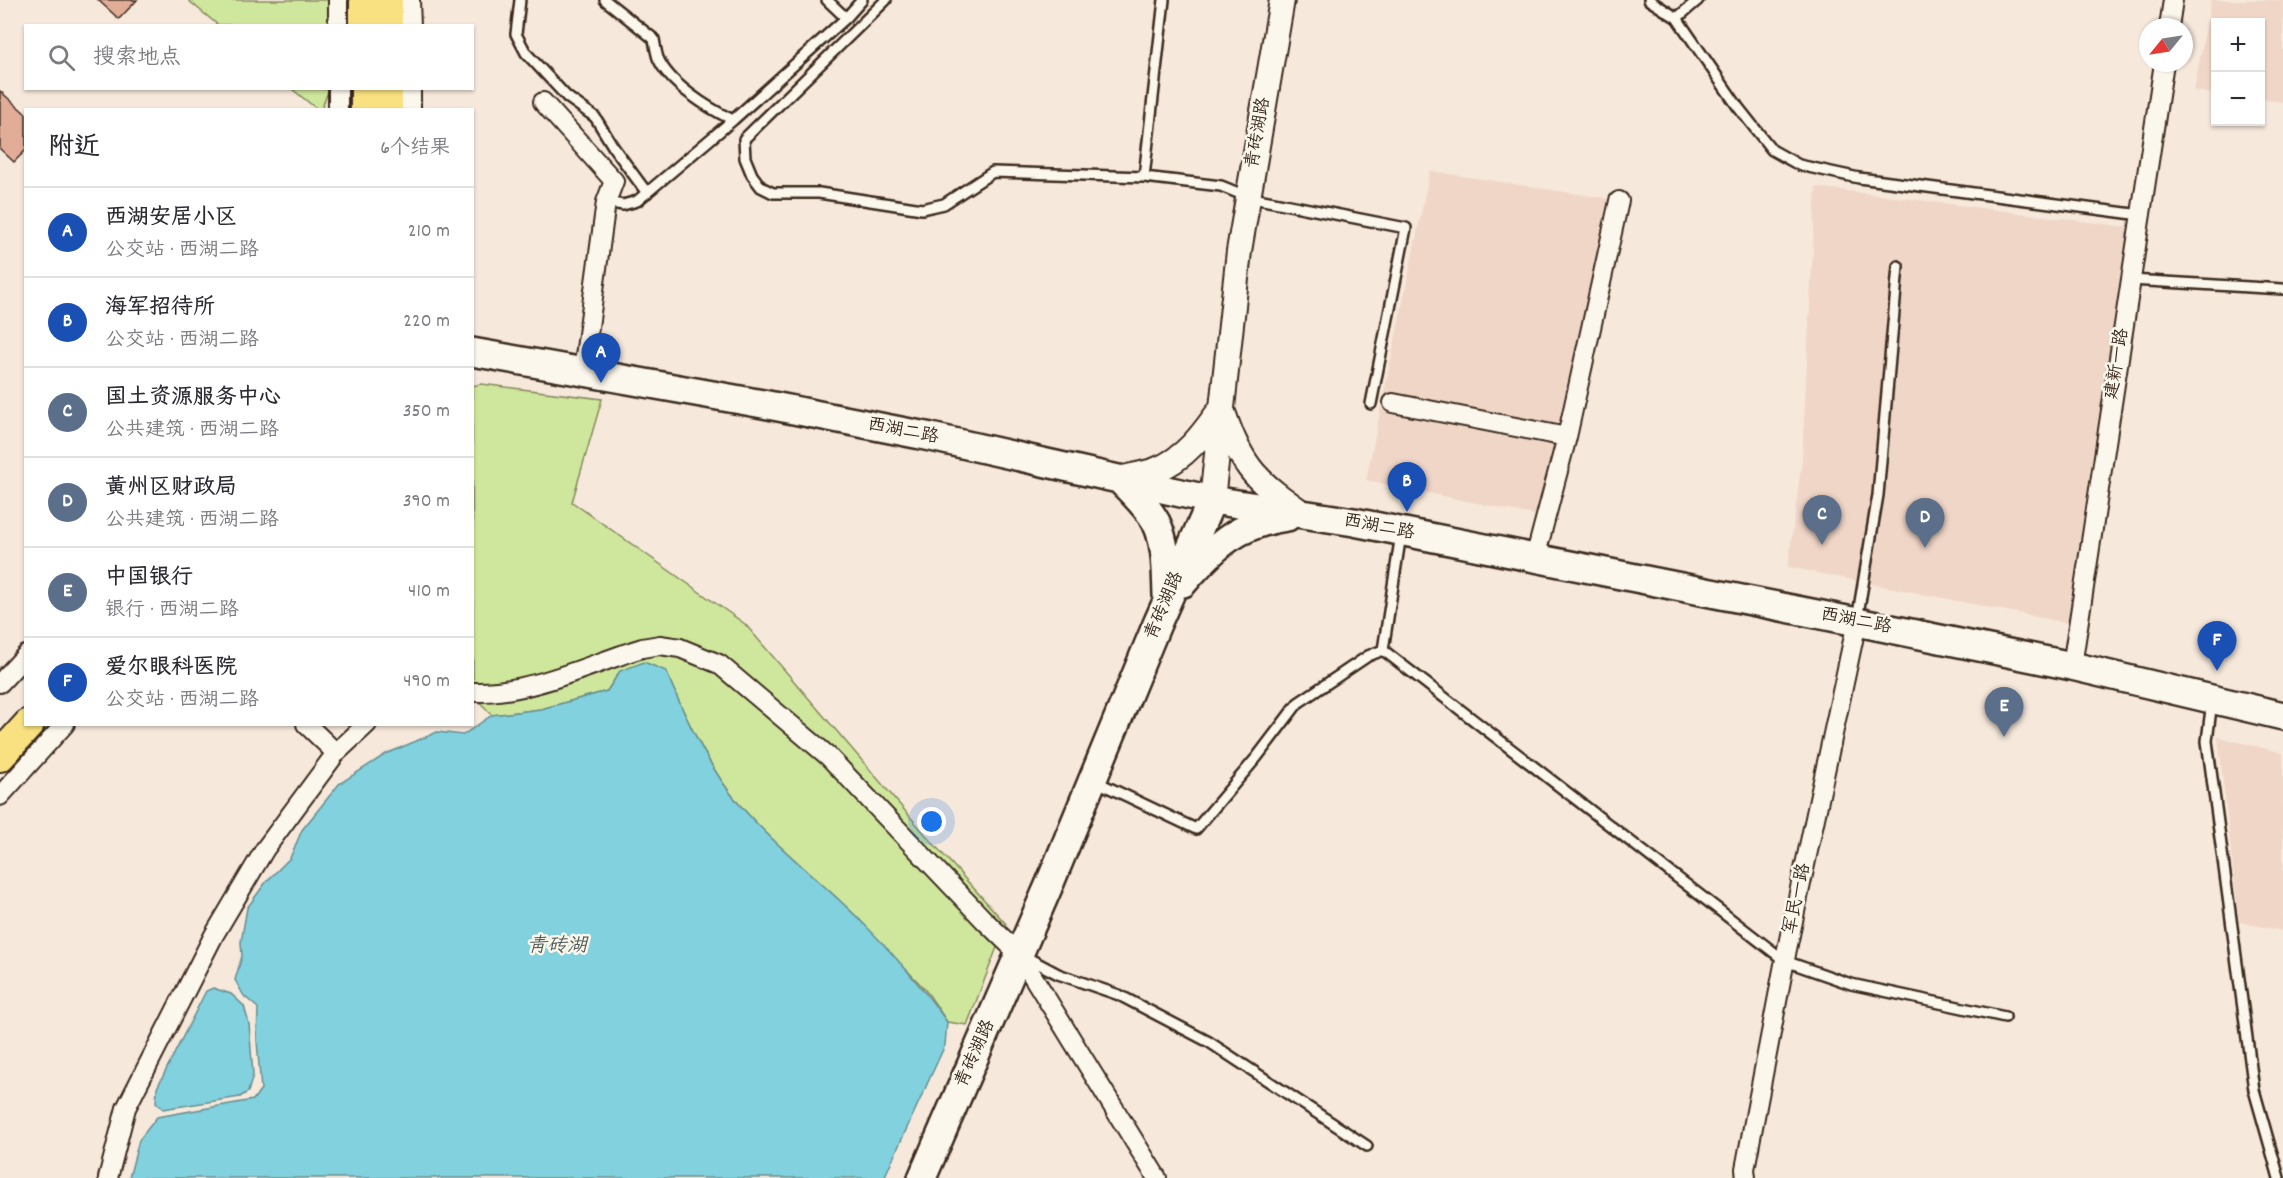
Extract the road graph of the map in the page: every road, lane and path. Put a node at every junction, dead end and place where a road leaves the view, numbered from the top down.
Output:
1 (338, 0) edge
2 (365, 0) edge
3 (387, 0) edge
4 (410, 0) edge
5 (519, 0) edge
6 (606, 0) edge
7 (827, 0) edge
8 (862, 0) edge
9 (886, 0) edge
10 (1164, 0) edge
11 (1282, 0) edge
12 (1649, 0) edge
13 (1698, 0) edge
14 (2173, 0) edge
15 (846, 18) junction
16 (1677, 18) junction
17 (2170, 18) edge
18 (338, 24) edge
19 (365, 24) edge
20 (387, 24) edge
21 (411, 24) edge
22 (2163, 72) edge
23 (338, 90) edge
24 (366, 90) edge
25 (387, 90) edge
26 (411, 90) edge
27 (543, 102) dead end
28 (338, 108) edge
29 (366, 108) edge
30 (387, 108) edge
31 (411, 108) edge
32 (733, 120) junction
33 (1144, 177) junction
34 (647, 193) junction
35 (1248, 197) junction
36 (1619, 201) dead end
37 (606, 202) junction
38 (2141, 215) junction
39 (1898, 266) dead end
40 (2131, 280) junction
41 (2283, 289) edge
42 (474, 339) edge
43 (474, 352) edge
44 (513, 359) junction
45 (474, 365) edge
46 (583, 372) junction
47 (1393, 403) dead end
48 (1371, 404) dead end
49 (1222, 408) junction
50 (1567, 437) junction
51 (1119, 480) junction
52 (1212, 500) junction
53 (1305, 515) junction
54 (1401, 532) junction
55 (1535, 558) junction
56 (1167, 602) junction
57 (1857, 622) junction
58 (1383, 650) junction
59 (24, 657) edge
60 (2072, 666) junction
61 (0, 684) edge
62 (474, 692) edge
63 (2212, 700) junction
64 (24, 703) edge
65 (2283, 716) edge
66 (27, 726) edge
67 (63, 726) edge
68 (308, 726) edge
69 (365, 726) edge
70 (0, 729) edge
71 (336, 753) junction
72 (0, 756) edge
73 (1093, 779) junction
74 (0, 796) edge
75 (1019, 954) junction
76 (1785, 961) junction
77 (2005, 1017) dead end
78 (1367, 1146) dead end
79 (108, 1178) edge
80 (922, 1178) edge
81 (1156, 1178) edge
82 (1746, 1178) edge
83 (2279, 1178) edge

1 - 18 street
2 - 19 main road
3 - 20 main road
4 - 21 street
5 - 34 lane
6 - 32 lane
7 - 15 lane
8 - 15 lane
9 - 33 lane
10 - 33 lane
11 - 35 street, 青砖湖路
12 - 16 lane
13 - 16 lane
14 - 17 street
15 - 32 lane
16 - 38 lane
22 - 38 street, 建新一路
23 - 28 street
24 - 29 main road
25 - 30 main road
26 - 31 street
27 - 37 street
32 - 34 lane
33 - 35 lane
34 - 37 lane
35 - 48 lane
35 - 49 street, 青砖湖路
36 - 50 street
37 - 46 street
38 - 40 street, 建新一路
39 - 57 lane
40 - 41 lane
40 - 60 street, 建新一路
42 - 44 main road
43 - 44 main road, 西湖二路
44 - 45 main road
44 - 46 main road, 西湖二路
46 - 51 main road, 西湖二路
47 - 50 street
49 - 51 street
49 - 52 street, 青砖湖路
49 - 53 street
50 - 55 street
51 - 52 main road, 西湖二路
51 - 56 main road
52 - 53 main road, 西湖二路
52 - 56 main road, 青砖湖路
53 - 54 main road, 西湖二路
53 - 56 main road
54 - 55 main road, 西湖二路
54 - 58 lane
55 - 57 main road, 西湖二路
56 - 73 main road, 青砖湖路
57 - 60 main road, 西湖二路
57 - 76 street, 军民一路
58 - 73 lane
58 - 76 lane
59 - 61 street
60 - 63 main road, 西湖二路
62 - 75 street
63 - 65 main road, 西湖二路
63 - 83 lane
64 - 70 main road
66 - 72 main road
67 - 74 street
68 - 71 street
69 - 71 street
71 - 79 street
73 - 75 main road, 青砖湖路
75 - 78 lane
75 - 80 main road, 青砖湖路
75 - 81 street
76 - 77 lane
76 - 82 street, 军民一路

